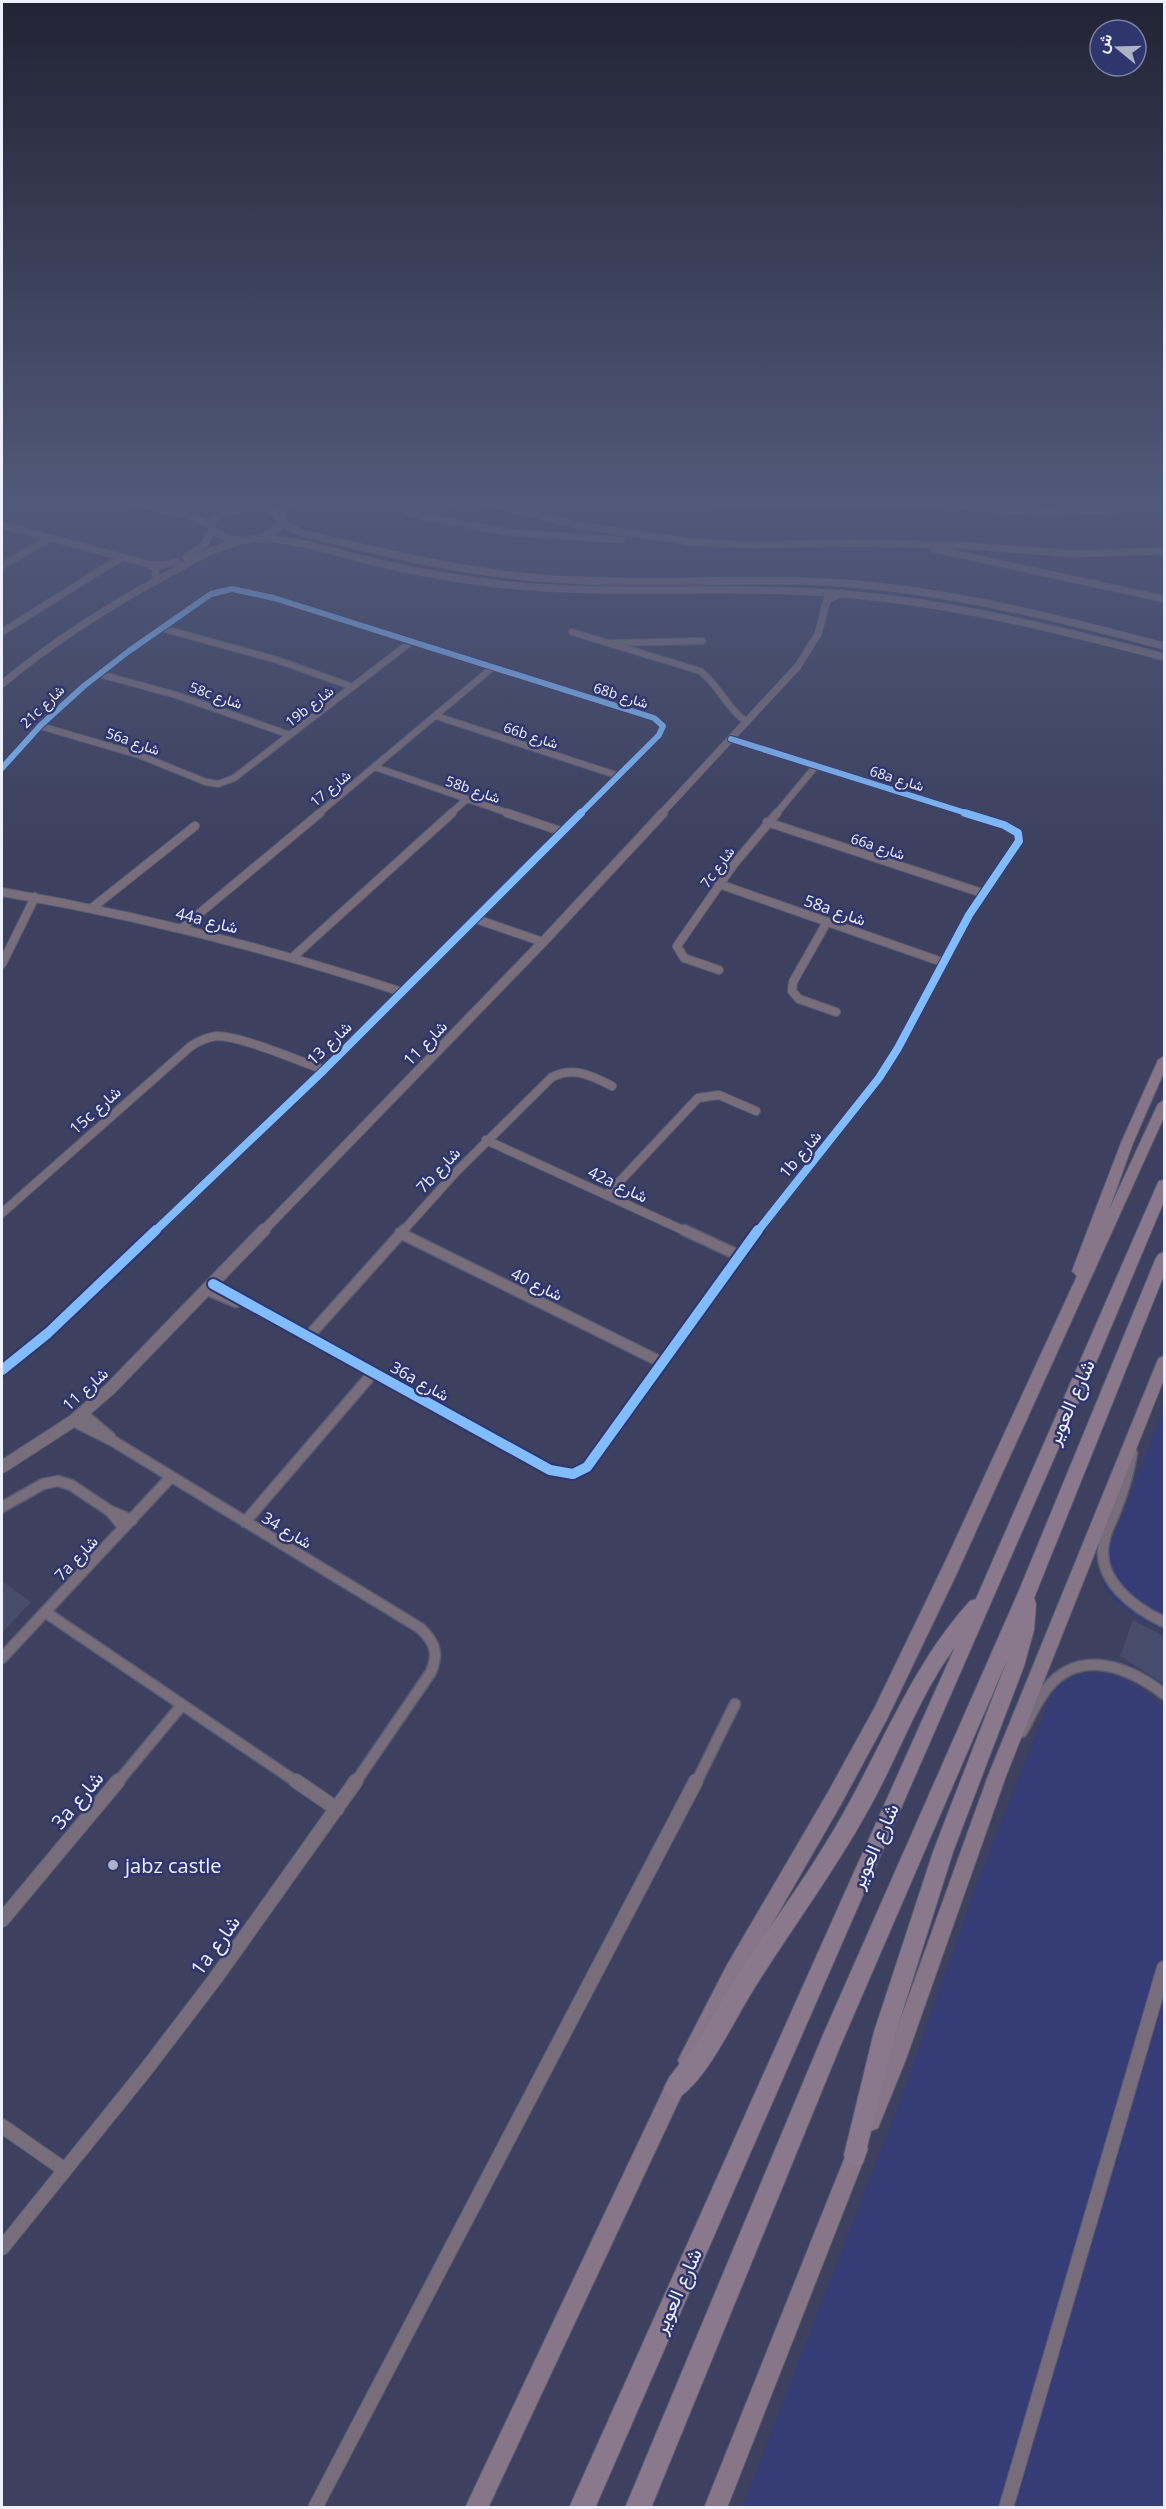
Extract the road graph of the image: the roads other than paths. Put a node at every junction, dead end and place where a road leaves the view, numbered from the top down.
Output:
1 (30, 614) edge
2 (98, 614) edge
3 (182, 614) edge
4 (325, 614) edge
5 (824, 614) edge
6 (994, 614) edge
7 (1039, 614) edge
8 (161, 628) junction
9 (2, 632) edge
10 (572, 632) dead end
11 (412, 641) junction
12 (702, 641) dead end
13 (611, 644) junction
14 (1164, 646) edge
15 (1164, 657) edge
16 (492, 668) junction
17 (99, 674) junction
18 (2, 684) edge
19 (353, 687) junction
20 (436, 716) junction
21 (747, 722) junction
22 (40, 726) junction
23 (663, 726) joint
24 (290, 735) junction
25 (730, 741) junction
26 (375, 767) junction
27 (815, 767) junction
28 (2, 768) edge
29 (619, 776) junction
30 (218, 784) joint
31 (466, 800) junction
32 (767, 822) junction
33 (195, 826) dead end
34 (563, 832) junction
35 (1018, 833) joint
36 (719, 884) junction
37 (2, 892) edge
38 (982, 893) junction
39 (34, 897) junction
40 (92, 908) junction
41 (476, 919) junction
42 (827, 922) junction
43 (183, 927) junction
44 (541, 944) junction
45 (293, 957) junction
46 (942, 962) junction
47 (2, 964) edge
48 (719, 970) dead end
49 (402, 992) junction
50 (836, 1012) dead end
51 (1164, 1060) edge
52 (324, 1070) junction
53 (612, 1086) dead end
54 (1164, 1104) edge
55 (756, 1111) dead end
56 (486, 1140) junction
57 (1164, 1185) edge
58 (607, 1195) junction
59 (2, 1201) edge
60 (11, 1204) junction
61 (2, 1213) edge
62 (400, 1233) junction
63 (738, 1255) junction
64 (1164, 1258) edge
65 (210, 1287) junction
66 (1063, 1322) junction
67 (308, 1337) junction
68 (661, 1362) junction
69 (1164, 1362) edge
70 (2, 1370) edge
71 (373, 1373) junction
72 (82, 1414) junction
73 (73, 1421) junction
74 (1134, 1435) junction
75 (113, 1442) junction
76 (2, 1467) edge
77 (573, 1474) joint
78 (171, 1477) junction
79 (2, 1507) edge
80 (245, 1522) junction
81 (128, 1524) junction
82 (1027, 1593) junction
83 (985, 1598) junction
84 (45, 1612) junction
85 (1164, 1622) edge
86 (437, 1651) joint
87 (2, 1658) edge
88 (1164, 1694) edge
89 (735, 1704) dead end
90 (182, 1705) junction
91 (997, 1776) junction
92 (337, 1809) junction
93 (2, 1920) edge
94 (1164, 1968) edge
95 (675, 2088) junction
96 (2, 2126) edge
97 (855, 2155) junction
98 (65, 2170) junction
99 (2, 2248) edge
100 (315, 2508) edge
101 (476, 2508) edge
102 (582, 2508) edge
103 (638, 2508) edge
104 (715, 2508) edge
105 (1006, 2508) edge

1 - 9 street
2 - 18 street
3 - 8 street, 21c شارع
4 - 11 street, 68b شارع
5 - 21 street, شارع 11
6 - 15 street
7 - 14 street
8 - 17 street, 21c شارع
8 - 19 street
10 - 13 street
11 - 16 street, 68b شارع
11 - 19 street, 19b شارع
12 - 13 street
13 - 21 street
16 - 20 street, شارع 17
16 - 23 street, 68b شارع
17 - 22 street, 21c شارع
17 - 24 street, 58c شارع
19 - 24 street, 19b شارع
20 - 26 street, شارع 17
20 - 29 street, 66b شارع
21 - 25 street, شارع 11
22 - 28 street, 21c شارع
22 - 30 street, 56a شارع
23 - 29 street, شارع 13
24 - 30 street, 19b شارع
25 - 27 street, 68a شارع
25 - 44 street, شارع 11
26 - 31 street, 58b شارع
26 - 43 street, شارع 17
27 - 32 street, 7c شارع
27 - 35 street, 68a شارع
29 - 34 street, شارع 13
31 - 34 street, 58b شارع
31 - 45 street
32 - 36 street, 7c شارع
32 - 38 street, 66a شارع
33 - 40 street
34 - 41 street, شارع 13
35 - 38 street, 1b شارع
36 - 42 street, 58a شارع
36 - 48 street, 7c شارع
37 - 39 street, 44a شارع
38 - 46 street, 1b شارع
39 - 40 street, 44a شارع
39 - 47 street
40 - 43 street, 44a شارع
41 - 44 street
41 - 49 street, شارع 13
42 - 46 street, 58a شارع
42 - 50 street
43 - 45 street, 44a شارع
44 - 65 street, شارع 11
45 - 49 street, 44a شارع
46 - 63 street, 1b شارع
49 - 52 street, شارع 13
51 - 66 main road
52 - 60 street, 15c شارع
52 - 70 street, شارع 13
53 - 56 street, 7b شارع
54 - 66 main road
55 - 58 street
56 - 58 street, 42a شارع
56 - 62 street, 7b شارع
57 - 83 highway, شارع العوير
58 - 63 street, 42a شارع
59 - 60 street
60 - 61 street, 15c شارع
62 - 67 street, 7b شارع
62 - 68 street, شارع 40
63 - 68 street, 1b شارع
64 - 82 highway, شارع العوير
65 - 67 street, 36a شارع
65 - 72 street, شارع 11
66 - 95 main road
67 - 71 street, 36a شارع
68 - 77 street, 1b شارع
69 - 74 main road
71 - 77 street, 36a شارع
71 - 80 street
72 - 73 street, شارع 11
72 - 75 street, شارع 34
73 - 75 street, شارع 34
73 - 76 street, شارع 11
74 - 85 street
74 - 91 main road
75 - 78 street, شارع 34
78 - 80 street, شارع 34
78 - 81 street, 7a شارع
79 - 81 street
80 - 86 street, شارع 34
81 - 84 street, 7a شارع
82 - 97 highway
82 - 103 highway, شارع العوير
83 - 95 highway
83 - 102 highway, شارع العوير
84 - 87 street, 7a شارع
84 - 90 street
86 - 92 street, 1a شارع
88 - 91 street
89 - 100 street
90 - 92 street
90 - 93 street, 3a شارع
91 - 97 main road
92 - 98 street, 1a شارع
94 - 105 street
95 - 101 main road
96 - 98 street
97 - 104 main road
98 - 99 street, 1a شارع

